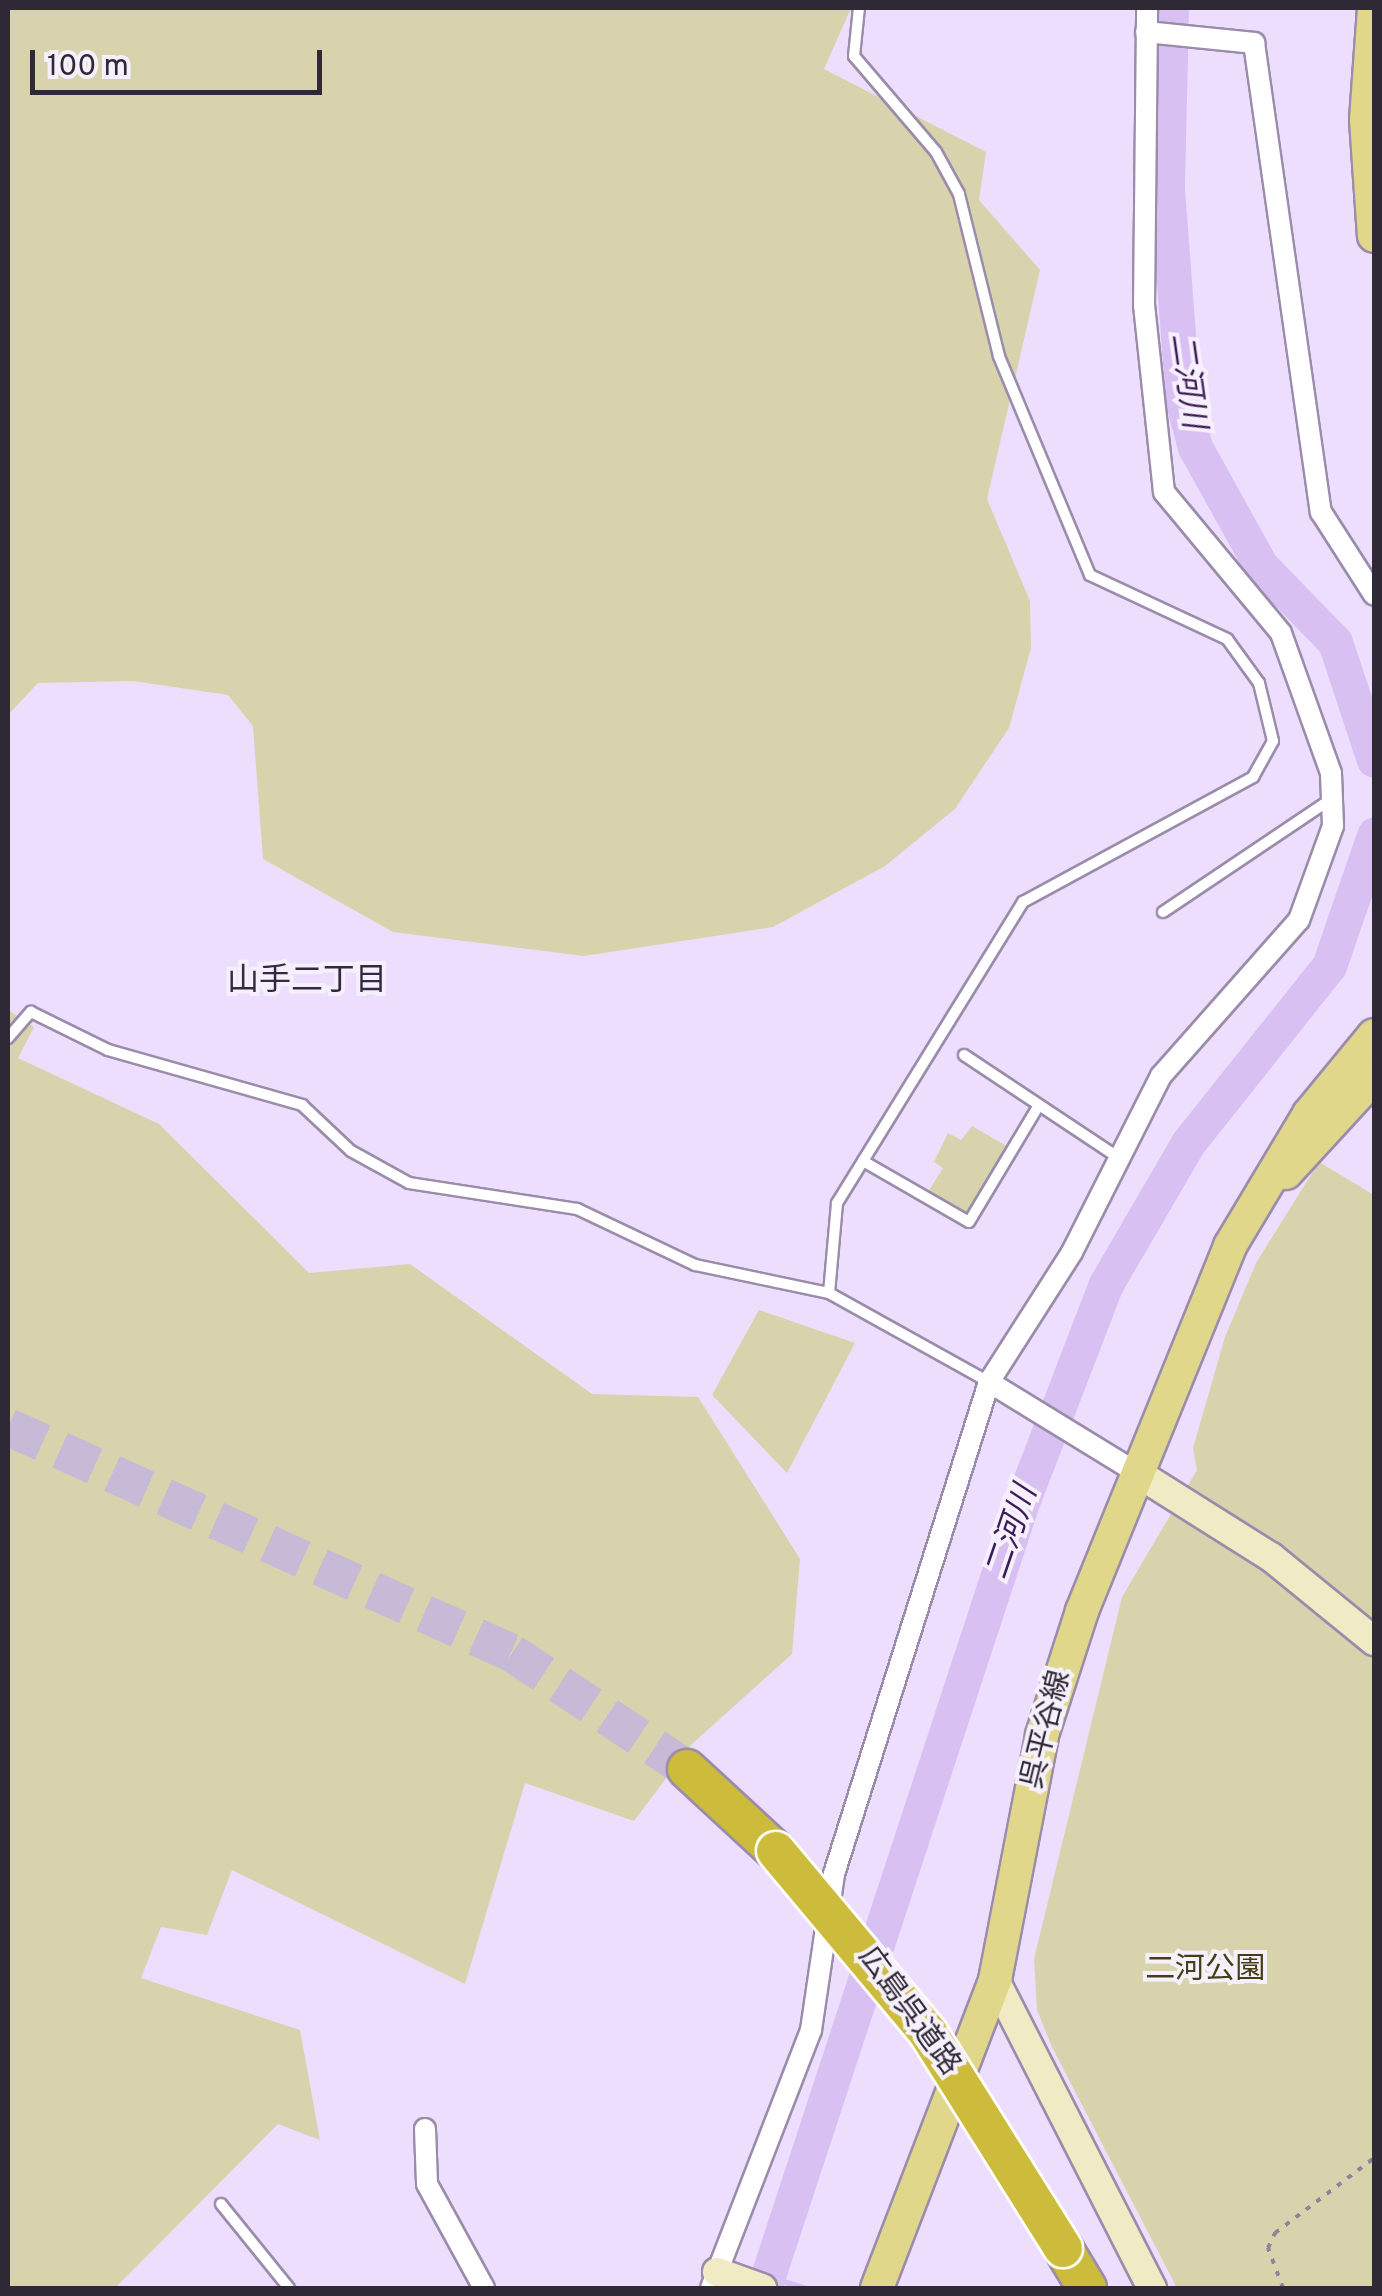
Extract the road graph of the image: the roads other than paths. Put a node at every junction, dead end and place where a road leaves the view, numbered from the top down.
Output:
1 (859, 8) edge
2 (1147, 8) edge
3 (1374, 8) edge
4 (1146, 32) junction
5 (1374, 236) edge
6 (1374, 596) edge
7 (1332, 799) junction
8 (1163, 912) dead end
9 (1374, 1035) edge
10 (8, 1038) edge
11 (964, 1055) dead end
12 (1374, 1077) edge
13 (1039, 1104) junction
14 (1116, 1156) junction
15 (863, 1161) junction
16 (1268, 1189) junction
17 (829, 1292) junction
18 (990, 1382) junction
19 (1139, 1474) junction
20 (1374, 1641) edge
21 (687, 1769) tunnel mouth
22 (994, 1980) junction
23 (425, 2129) dead end
24 (221, 2204) dead end
25 (719, 2279) edge
26 (289, 2288) edge
27 (484, 2288) edge
28 (762, 2288) edge
29 (877, 2288) edge
30 (1087, 2288) edge
31 (1152, 2288) edge

1 - 15 lane
2 - 4 street
3 - 5 main road
4 - 6 street
4 - 7 street
7 - 8 lane
7 - 14 street
9 - 16 main road, 呉平谷線
10 - 17 lane
11 - 13 lane
12 - 16 main road, 呉平谷線
13 - 14 lane
13 - 15 lane
14 - 18 street
15 - 17 lane
16 - 19 main road, 呉平谷線
17 - 18 lane
18 - 19 street
18 - 25 street
19 - 20 street
19 - 22 main road, 呉平谷線
21 - 30 highway, 広島呉道路, bridge
22 - 29 main road, 呉平谷線
22 - 31 street
23 - 27 street
24 - 26 lane
25 - 28 street

